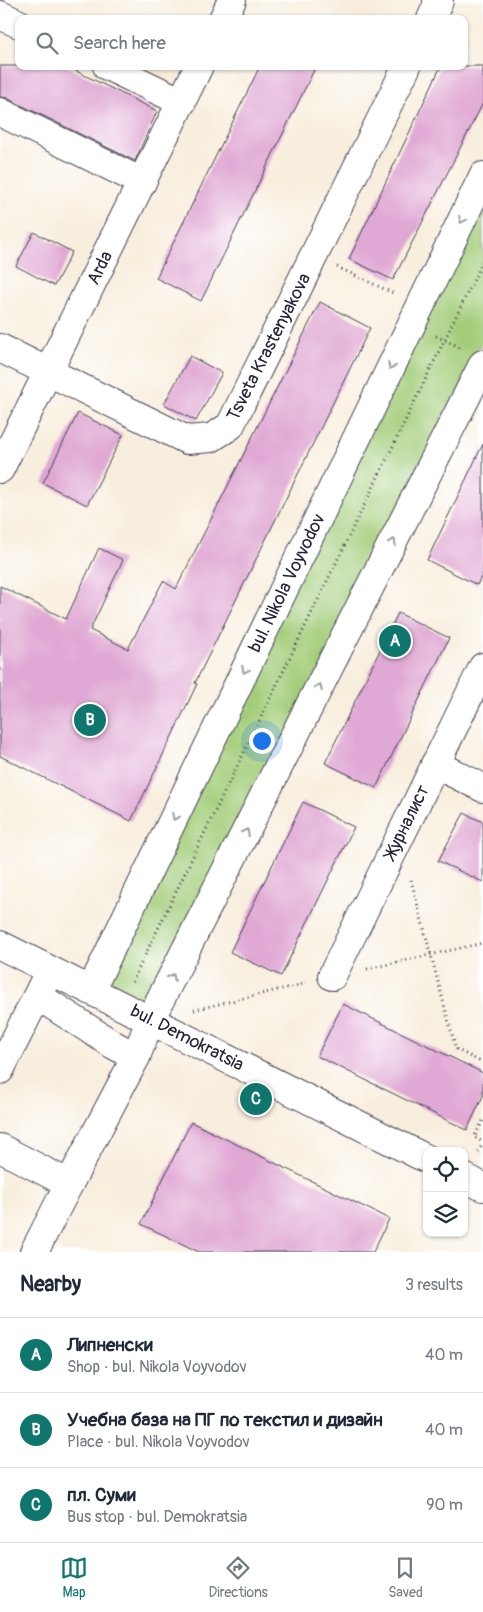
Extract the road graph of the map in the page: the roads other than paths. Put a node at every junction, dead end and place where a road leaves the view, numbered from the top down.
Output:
1 (232, 0) edge
2 (437, 0) edge
3 (0, 15) edge
4 (225, 15) edge
5 (433, 15) edge
6 (15, 22) edge
7 (115, 70) edge
8 (198, 70) edge
9 (405, 70) edge
10 (182, 102) junction
11 (0, 112) edge
12 (483, 176) edge
13 (142, 182) junction
14 (0, 348) edge
15 (475, 357) edge
16 (49, 372) junction
17 (0, 470) edge
18 (483, 667) edge
19 (435, 764) junction
20 (483, 788) edge
21 (0, 945) edge
22 (50, 970) junction
23 (332, 976) dead end
24 (91, 990) junction
25 (38, 996) junction
26 (150, 1020) junction
27 (136, 1057) junction
28 (0, 1070) edge
29 (0, 1148) edge
30 (423, 1157) edge
31 (468, 1179) edge
32 (70, 1184) junction
33 (483, 1187) edge
34 (34, 1252) edge

1 - 4 street
2 - 5 street
3 - 6 street
7 - 10 street
8 - 10 street, Arda
9 - 16 street, Tsveta Krastenyakova
10 - 13 street, Arda
11 - 13 street
12 -> 24 street, bul. Nikola Voyvodov
13 - 16 street, Arda
14 - 16 street, Tsveta Krastenyakova
26 -> 15 street
16 - 17 street, Arda
18 - 19 street, Журналист
19 - 20 street
19 - 23 street, Журналист
21 - 22 street, bul. Demokratsia
22 - 24 street, bul. Demokratsia
22 - 25 street
24 - 26 street, bul. Demokratsia
25 - 27 street
25 - 28 street
26 - 27 street
26 - 30 street, bul. Demokratsia
27 - 32 street
29 - 32 street
31 - 33 street
32 - 34 street

